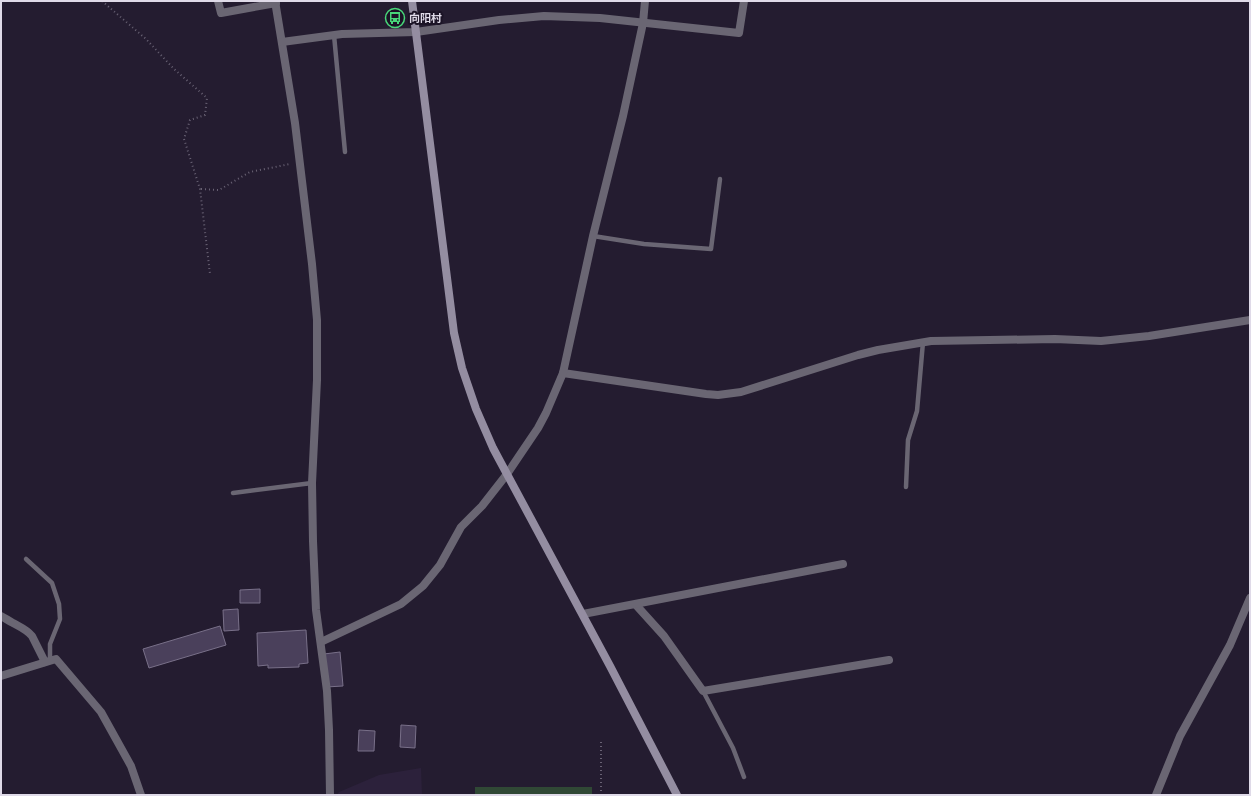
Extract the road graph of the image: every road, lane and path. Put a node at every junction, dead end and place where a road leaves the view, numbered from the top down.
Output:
1 (102, 1) edge
2 (218, 1) edge
3 (412, 1) edge
4 (645, 1) edge
5 (744, 1) edge
6 (275, 2) edge
7 (643, 23) junction
8 (416, 32) junction
9 (334, 35) junction
10 (282, 42) junction
11 (345, 152) dead end
12 (299, 162) junction
13 (720, 179) dead end
14 (200, 189) junction
15 (593, 236) junction
16 (210, 274) dead end
17 (1250, 320) edge
18 (923, 342) junction
19 (563, 373) junction
20 (507, 474) junction
21 (312, 483) junction
22 (906, 487) dead end
23 (233, 493) dead end
24 (26, 558) dead end
25 (843, 564) dead end
26 (1250, 598) edge
27 (636, 605) junction
28 (583, 614) junction
29 (1, 616) edge
30 (321, 642) junction
31 (889, 660) dead end
32 (48, 662) junction
33 (1, 676) edge
34 (703, 691) junction
35 (601, 741) dead end
36 (744, 777) dead end
37 (141, 795) edge
38 (330, 795) edge
39 (600, 795) edge
40 (677, 795) edge
41 (1156, 795) edge

1 - 14 path
2 - 6 street
3 - 8 main road
4 - 7 street
5 - 7 street
6 - 10 street
7 - 8 street
7 - 15 street
8 - 9 street
8 - 20 main road
9 - 10 street
9 - 11 lane
10 - 12 street
12 - 14 path
12 - 21 street
13 - 15 lane
14 - 16 path
15 - 19 street
17 - 18 street
18 - 19 street
18 - 22 lane
19 - 20 street
20 - 28 main road
20 - 30 street
21 - 23 lane
21 - 30 street
24 - 32 lane
25 - 27 street
26 - 41 street
27 - 28 street
27 - 34 street
28 - 40 main road
29 - 32 street
30 - 38 street
31 - 34 street
32 - 33 street
32 - 37 street
34 - 36 lane
35 - 39 path

